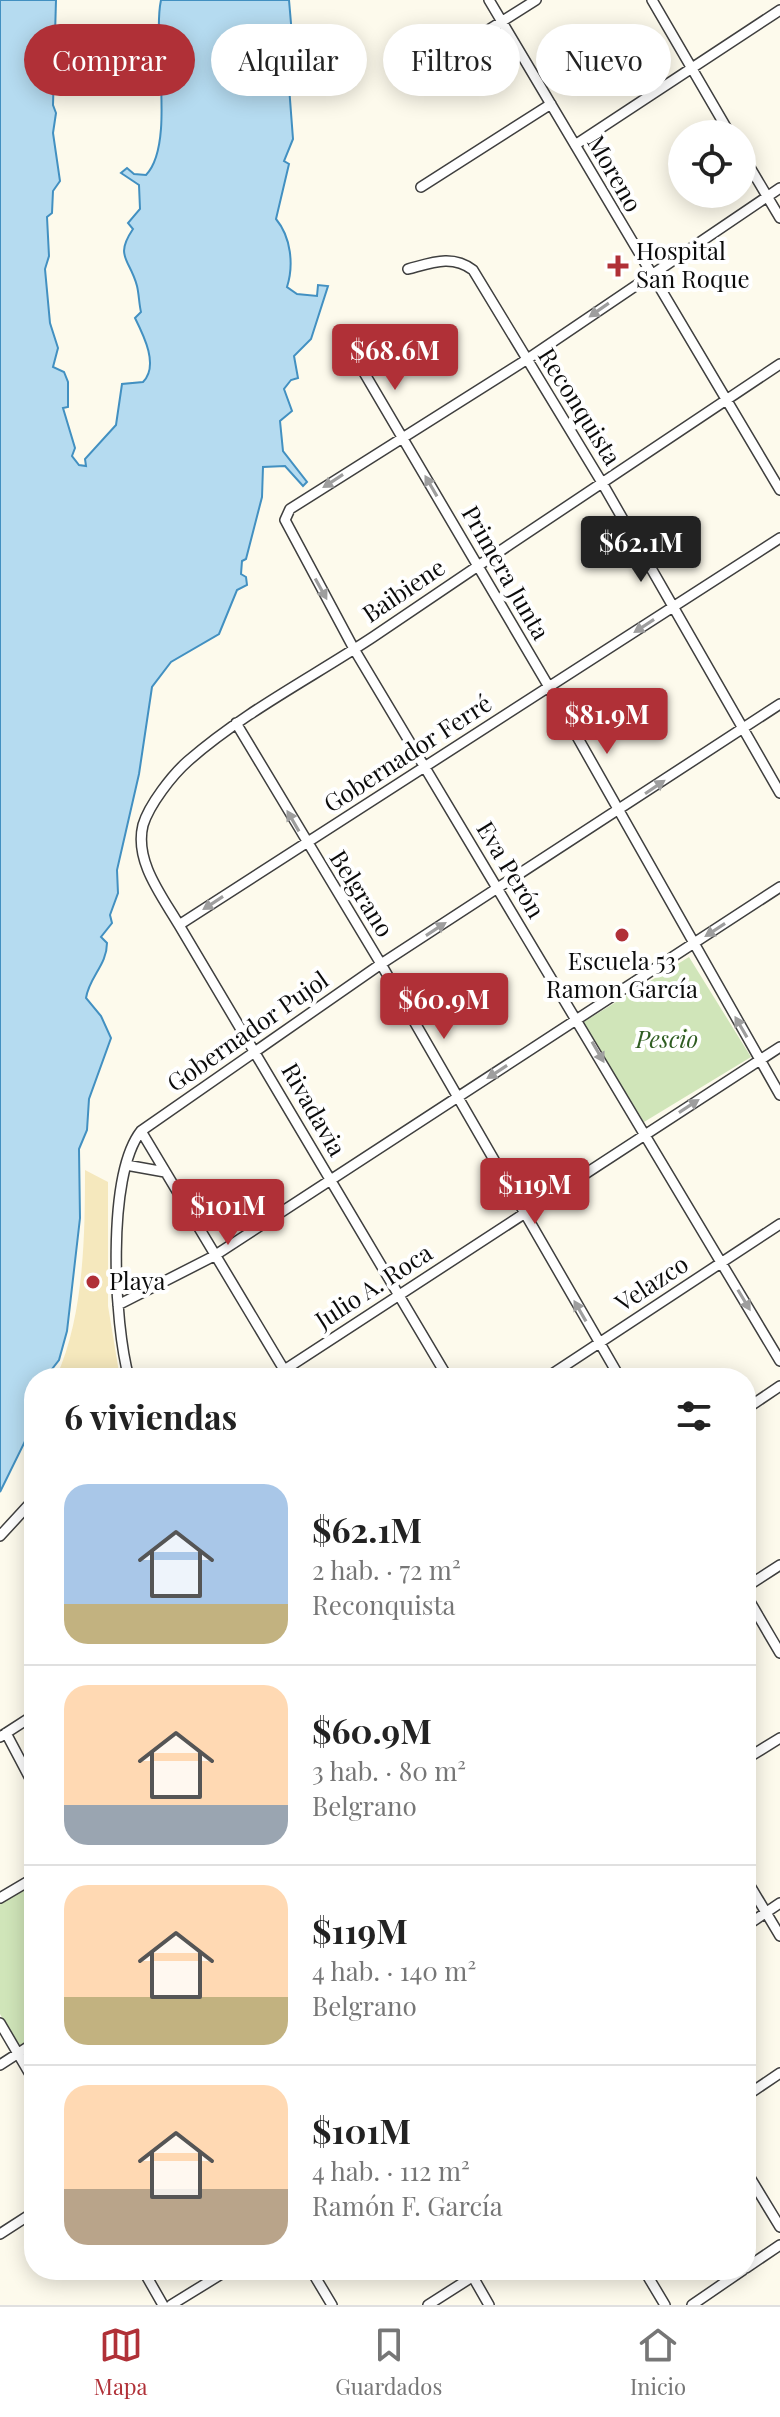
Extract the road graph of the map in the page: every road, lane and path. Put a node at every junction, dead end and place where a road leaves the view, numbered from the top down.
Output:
1 (489, 0) edge
2 (536, 0) edge
3 (652, 0) edge
4 (780, 10) edge
5 (503, 21) junction
6 (498, 24) edge
7 (692, 69) junction
8 (551, 104) junction
9 (722, 120) edge
10 (575, 145) junction
11 (756, 177) edge
12 (421, 187) dead end
13 (780, 188) edge
14 (768, 197) junction
15 (780, 218) edge
16 (408, 269) dead end
17 (650, 275) junction
18 (526, 360) junction
19 (359, 364) dead end
20 (780, 364) edge
21 (724, 401) junction
22 (402, 436) junction
23 (601, 481) junction
24 (780, 490) edge
25 (780, 538) edge
26 (477, 566) junction
27 (673, 607) junction
28 (354, 649) junction
29 (549, 687) junction
30 (780, 704) edge
31 (236, 723) junction
32 (742, 729) junction
33 (425, 767) junction
34 (780, 793) edge
35 (619, 811) junction
36 (147, 815) joint
37 (306, 843) junction
38 (780, 887) edge
39 (498, 890) junction
40 (179, 925) junction
41 (692, 945) junction
42 (381, 964) junction
43 (579, 1019) junction
44 (780, 1047) edge
45 (254, 1049) junction
46 (760, 1060) junction
47 (780, 1095) edge
48 (457, 1098) junction
49 (141, 1131) junction
50 (646, 1134) junction
51 (126, 1165) junction
52 (165, 1172) junction
53 (331, 1181) junction
54 (523, 1214) junction
55 (780, 1224) edge
56 (214, 1256) junction
57 (721, 1263) junction
58 (398, 1295) junction
59 (118, 1305) junction
60 (599, 1343) junction
61 (780, 1361) edge
62 (127, 1368) edge
63 (283, 1368) edge
64 (295, 1368) edge
65 (442, 1368) edge
66 (561, 1368) edge
67 (614, 1368) edge
68 (780, 1386) edge
69 (756, 1402) edge
70 (24, 1510) edge
71 (0, 1536) edge
72 (780, 1565) edge
73 (756, 1581) edge
74 (756, 1612) edge
75 (780, 1653) edge
76 (24, 1721) edge
77 (3, 1735) edge
78 (780, 1738) edge
79 (756, 1753) edge
80 (24, 1770) edge
81 (24, 1884) edge
82 (756, 1896) edge
83 (0, 1898) edge
84 (780, 1903) edge
85 (766, 1912) junction
86 (756, 1919) edge
87 (780, 1936) edge
88 (0, 2023) edge
89 (24, 2049) edge
90 (17, 2053) junction
91 (0, 2065) edge
92 (24, 2065) edge
93 (780, 2073) edge
94 (756, 2089) edge
95 (756, 2187) edge
96 (24, 2218) edge
97 (780, 2227) edge
98 (0, 2234) edge
99 (780, 2245) edge
100 (756, 2261) edge
101 (149, 2280) edge
102 (212, 2280) edge
103 (317, 2280) edge
104 (462, 2280) edge
105 (475, 2280) edge
106 (650, 2280) edge
107 (729, 2280) edge
108 (163, 2305) edge
109 (171, 2305) edge
110 (332, 2305) edge
111 (428, 2305) edge
112 (489, 2305) edge
113 (665, 2305) edge
114 (692, 2305) edge

1 - 5 street, Moreno
2 - 5 street
3 - 7 street
4 - 7 street
5 - 6 street
5 - 8 street, Moreno
7 - 9 street
7 - 10 street
8 - 10 street, Moreno
8 - 12 street
10 - 17 street, Moreno
11 - 14 street
13 - 14 street
14 - 15 street
14 - 17 street
16 - 18 street, Reconquista
17 -> 18 street
17 - 21 street, Moreno
18 - 22 street
18 - 23 street, Reconquista
19 - 22 street, Primera Junta
20 - 21 street, Baibiene
21 - 23 street, Baibiene
21 - 24 street, Moreno
26 -> 22 street, Primera Junta
22 -> 28 street, Eva Perón
23 - 26 street, Baibiene
23 - 27 street, Reconquista
25 - 27 street, Gobernador Ferré
26 - 28 street, Baibiene
26 - 29 street, Primera Junta
27 -> 29 street, Gobernador Ferré
27 - 32 street, Reconquista
28 - 31 street, Baibiene
28 - 33 street, Eva Perón
29 - 33 street, Gobernador Ferré
29 - 35 street, Primera Junta
30 - 32 street, Gobernador Pujol
31 - 36 street, Baibiene
37 -> 31 street, Belgrano
32 - 34 street, Reconquista
35 -> 32 street, Gobernador Pujol
33 - 37 street, Gobernador Ferré
33 - 39 street, Eva Perón
35 - 39 street, Gobernador Pujol
35 - 41 street, Primera Junta
36 - 40 street, Rivadavia
37 -> 40 street, Gobernador Ferré
37 - 42 street, Belgrano
38 -> 41 street
42 -> 39 street, Gobernador Pujol
39 - 43 street, Eva Perón
40 - 45 street, Rivadavia
41 - 43 street
46 -> 41 street, Primera Junta
42 - 45 street, Gobernador Pujol
42 - 48 street, Belgrano
43 -> 48 street
43 -> 50 street, Eva Perón
44 - 46 street, Julio A. Roca
45 - 49 street, Gobernador Pujol
45 - 53 street, Rivadavia
46 - 47 street, Primera Junta
50 -> 46 street, Julio A. Roca
48 - 53 street
48 - 54 street, Belgrano
49 - 51 street
49 - 52 street
50 - 54 street, Julio A. Roca
50 - 57 street, Eva Perón
51 - 52 street
51 - 59 street
52 - 56 street
53 - 56 street
53 - 58 street, Rivadavia
54 - 58 street, Julio A. Roca
60 -> 54 street, Belgrano
55 - 57 street, Velazco
56 - 59 street
56 - 63 street
57 - 60 street, Velazco
57 -> 61 street, Eva Perón
58 - 64 street, Julio A. Roca
58 - 65 street, Rivadavia
59 - 62 street
60 - 66 street, Velazco
60 - 67 street, Belgrano
68 - 69 street
70 - 71 street
72 - 73 street
74 - 75 street
76 - 77 street
77 - 80 street
78 - 79 street
81 - 83 street
82 - 85 street
84 - 85 street
85 - 86 street
85 - 87 street
88 - 90 street
89 - 90 street
90 - 91 street
90 - 92 street
93 - 94 street
95 - 97 street
96 - 98 street
99 - 100 street
101 - 108 street
102 - 109 street
103 - 110 street
104 - 111 street
105 - 112 street
106 - 113 street
107 - 114 street

